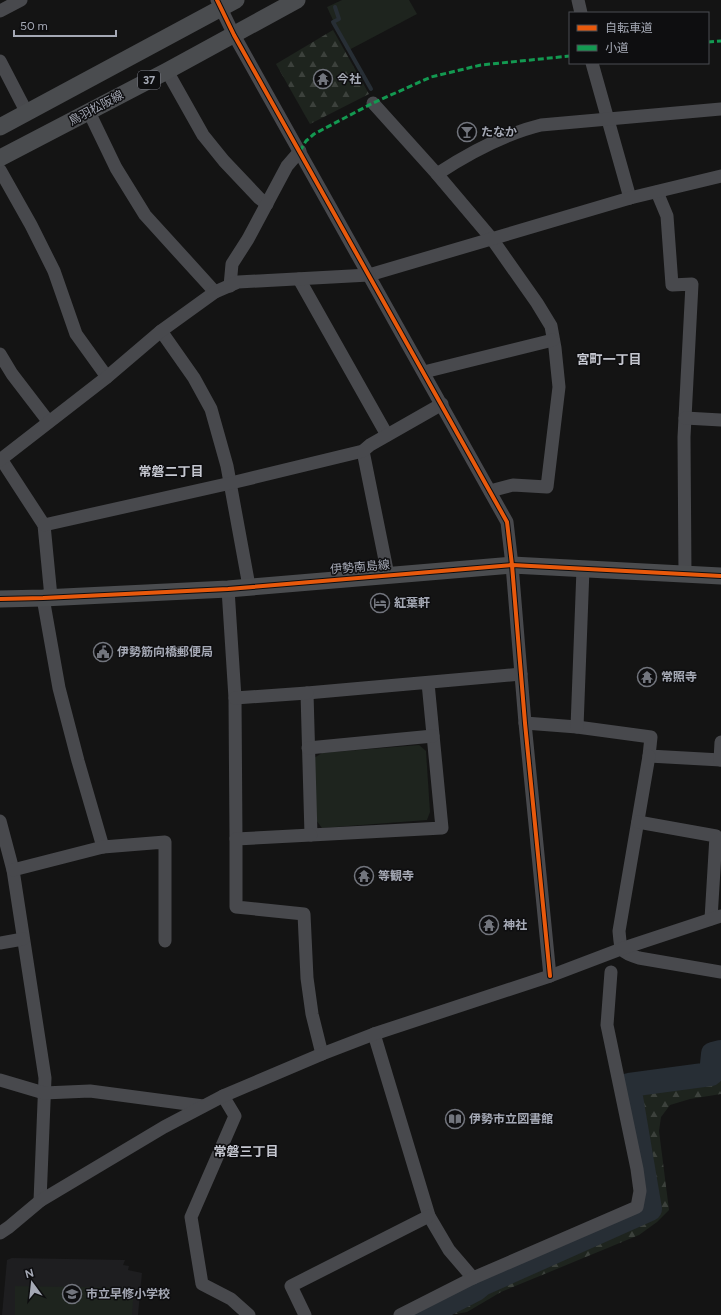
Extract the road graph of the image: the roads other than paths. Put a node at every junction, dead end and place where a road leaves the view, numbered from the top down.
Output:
1 (21, 0) edge
2 (297, 0) edge
3 (578, 0) edge
4 (225, 3) edge
5 (0, 11) edge
6 (581, 12) edge
7 (234, 35) junction
8 (0, 61) edge
9 (592, 64) edge
10 (167, 71) junction
11 (373, 103) dead end
12 (721, 109) edge
13 (89, 112) junction
14 (27, 113) junction
15 (608, 120) junction
16 (0, 127) edge
17 (300, 151) junction
18 (0, 158) edge
19 (0, 170) edge
20 (437, 174) junction
21 (721, 176) edge
22 (657, 192) junction
23 (630, 198) junction
24 (267, 204) junction
25 (492, 239) junction
26 (369, 275) junction
27 (299, 279) junction
28 (230, 286) junction
29 (215, 292) junction
30 (161, 331) junction
31 (553, 340) junction
32 (0, 354) edge
33 (424, 372) junction
34 (107, 376) junction
35 (442, 404) junction
36 (685, 418) junction
37 (721, 420) edge
38 (48, 421) junction
39 (387, 435) junction
40 (363, 451) junction
41 (0, 459) edge
42 (231, 484) junction
43 (490, 491) junction
44 (44, 525) junction
45 (512, 565) junction
46 (583, 569) junction
47 (685, 574) junction
48 (388, 575) junction
49 (721, 576) edge
50 (249, 586) junction
51 (228, 589) junction
52 (47, 598) junction
53 (0, 599) edge
54 (521, 674) junction
55 (428, 683) junction
56 (307, 694) junction
57 (235, 698) junction
58 (525, 723) junction
59 (577, 727) junction
60 (433, 736) junction
61 (721, 742) edge
62 (308, 748) junction
63 (649, 756) junction
64 (720, 760) edge
65 (0, 821) edge
66 (638, 822) junction
67 (311, 836) junction
68 (236, 839) junction
69 (3, 842) edge
70 (103, 847) junction
71 (13, 870) junction
72 (716, 917) edge
73 (23, 939) junction
74 (166, 941) dead end
75 (0, 943) edge
76 (621, 949) junction
77 (611, 972) dead end
78 (721, 972) edge
79 (550, 976) junction
80 (374, 1034) junction
81 (322, 1054) junction
82 (0, 1080) edge
83 (44, 1093) junction
84 (223, 1096) junction
85 (203, 1106) junction
86 (40, 1201) junction
87 (429, 1216) junction
88 (0, 1233) edge
89 (473, 1278) junction
90 (249, 1315) edge
91 (305, 1315) edge
92 (400, 1315) edge

1 - 5 street
2 - 7 main road, 鳥羽松阪線 / 37
3 - 6 street
4 - 7 street
4 - 14 main road, 37
7 - 10 main road, 鳥羽松阪線 / 37
7 - 17 street
8 - 14 street
9 - 15 street
10 - 13 main road, 鳥羽松阪線 / 37
10 - 24 street
11 - 20 street
12 - 15 street
13 - 18 main road, 鳥羽松阪線 / 37
13 - 29 street
14 - 16 main road, 37
15 - 20 street
15 - 23 street
17 - 24 street
17 - 26 street
19 - 34 street
20 - 25 street
21 - 22 street
22 - 23 street
22 - 36 street
23 - 25 street
24 - 28 street
25 - 26 street
25 - 31 street
26 - 27 street
26 - 33 street
27 - 28 street
27 - 39 street
28 - 29 street
29 - 30 street
30 - 34 street
30 - 42 street
31 - 33 street
31 - 43 street
32 - 38 street
33 - 35 street
34 - 38 street
35 - 39 street
35 - 43 street
36 - 37 street
36 - 47 street
38 - 41 street
39 - 40 street
40 - 42 street
40 - 48 street
41 - 44 street
42 - 44 street
42 - 50 street
43 - 45 street
44 - 52 street
45 - 46 main road, 伊勢南島線
45 - 48 main road, 伊勢南島線
45 - 54 street
46 - 47 main road, 伊勢南島線
46 - 59 street
47 - 49 main road, 伊勢南島線
48 - 50 main road, 伊勢南島線
50 - 51 main road, 伊勢南島線
51 - 52 main road, 伊勢南島線
51 - 57 street
52 - 53 main road, 伊勢南島線
52 - 70 street
54 - 55 street
54 - 58 street
55 - 56 street
55 - 60 street
56 - 57 street
56 - 62 street
57 - 68 street
58 - 59 street
58 - 79 street
59 - 63 street
60 - 62 street
60 - 67 street
61 - 64 street
62 - 67 street
63 - 64 street
63 - 66 street
65 - 69 street
66 - 72 street
66 - 76 street
67 - 68 street
68 - 81 street
69 - 71 street
70 - 71 street
70 - 74 street
71 - 73 street
72 - 76 street
73 - 75 street
73 - 83 street
76 - 78 street
76 - 79 street
77 - 89 street
79 - 80 street
80 - 81 street
80 - 87 street
81 - 84 street
82 - 83 street
83 - 85 street
83 - 86 street
84 - 85 street
84 - 90 street
85 - 86 street
86 - 88 street
87 - 89 street
87 - 91 street
89 - 92 street

